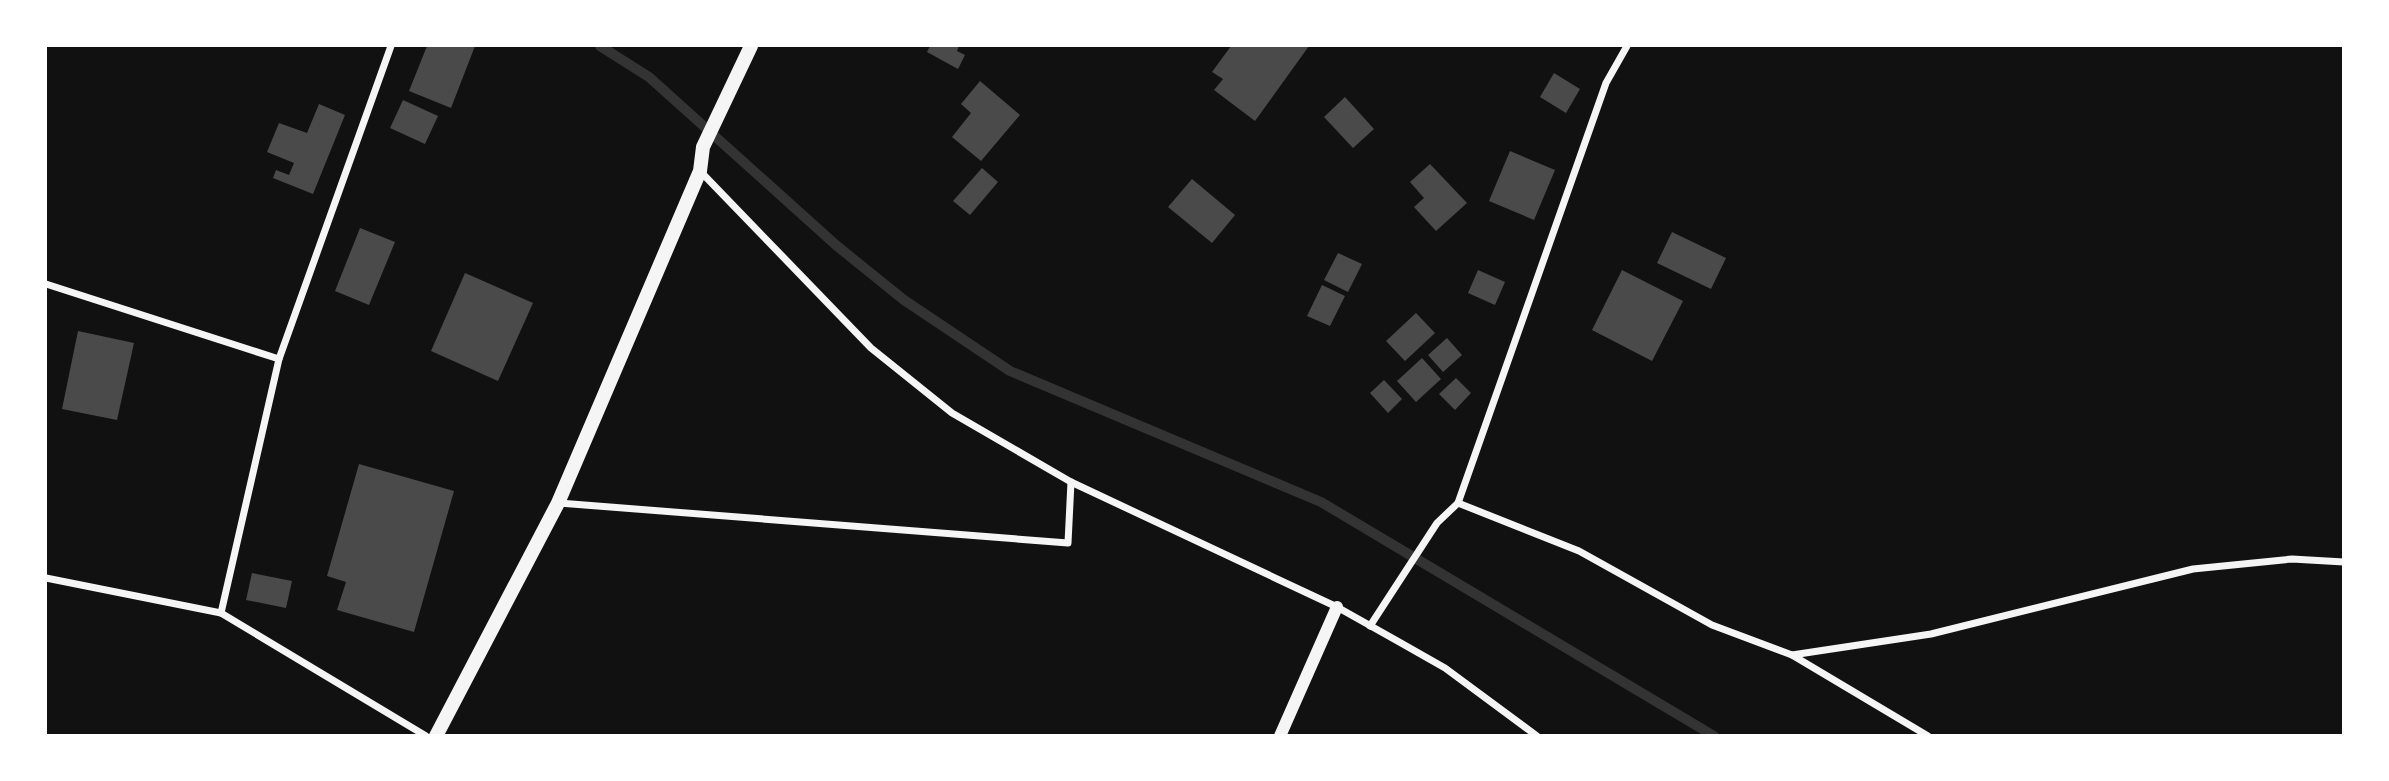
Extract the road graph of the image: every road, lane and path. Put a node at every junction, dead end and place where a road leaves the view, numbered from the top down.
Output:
1 (391, 46) edge
2 (751, 46) edge
3 (1627, 46) edge
4 (700, 171) junction
5 (46, 284) edge
6 (279, 359) junction
7 (1071, 482) junction
8 (558, 503) junction
9 (1458, 503) junction
10 (2343, 562) edge
11 (46, 578) edge
12 (1337, 607) junction
13 (221, 613) junction
14 (1370, 626) junction
15 (1792, 655) junction
16 (426, 736) edge
17 (436, 736) edge
18 (1280, 736) edge
19 (1537, 736) edge
20 (1928, 736) edge

1 - 6 street
2 - 4 main road
3 - 9 street
4 - 7 street
4 - 8 main road
5 - 6 street
6 - 13 street
7 - 8 street
7 - 12 street
8 - 17 main road
9 - 14 street
9 - 15 street
10 - 15 street
11 - 13 street
12 - 14 street
12 - 18 street
13 - 16 street
14 - 19 street
15 - 20 street

